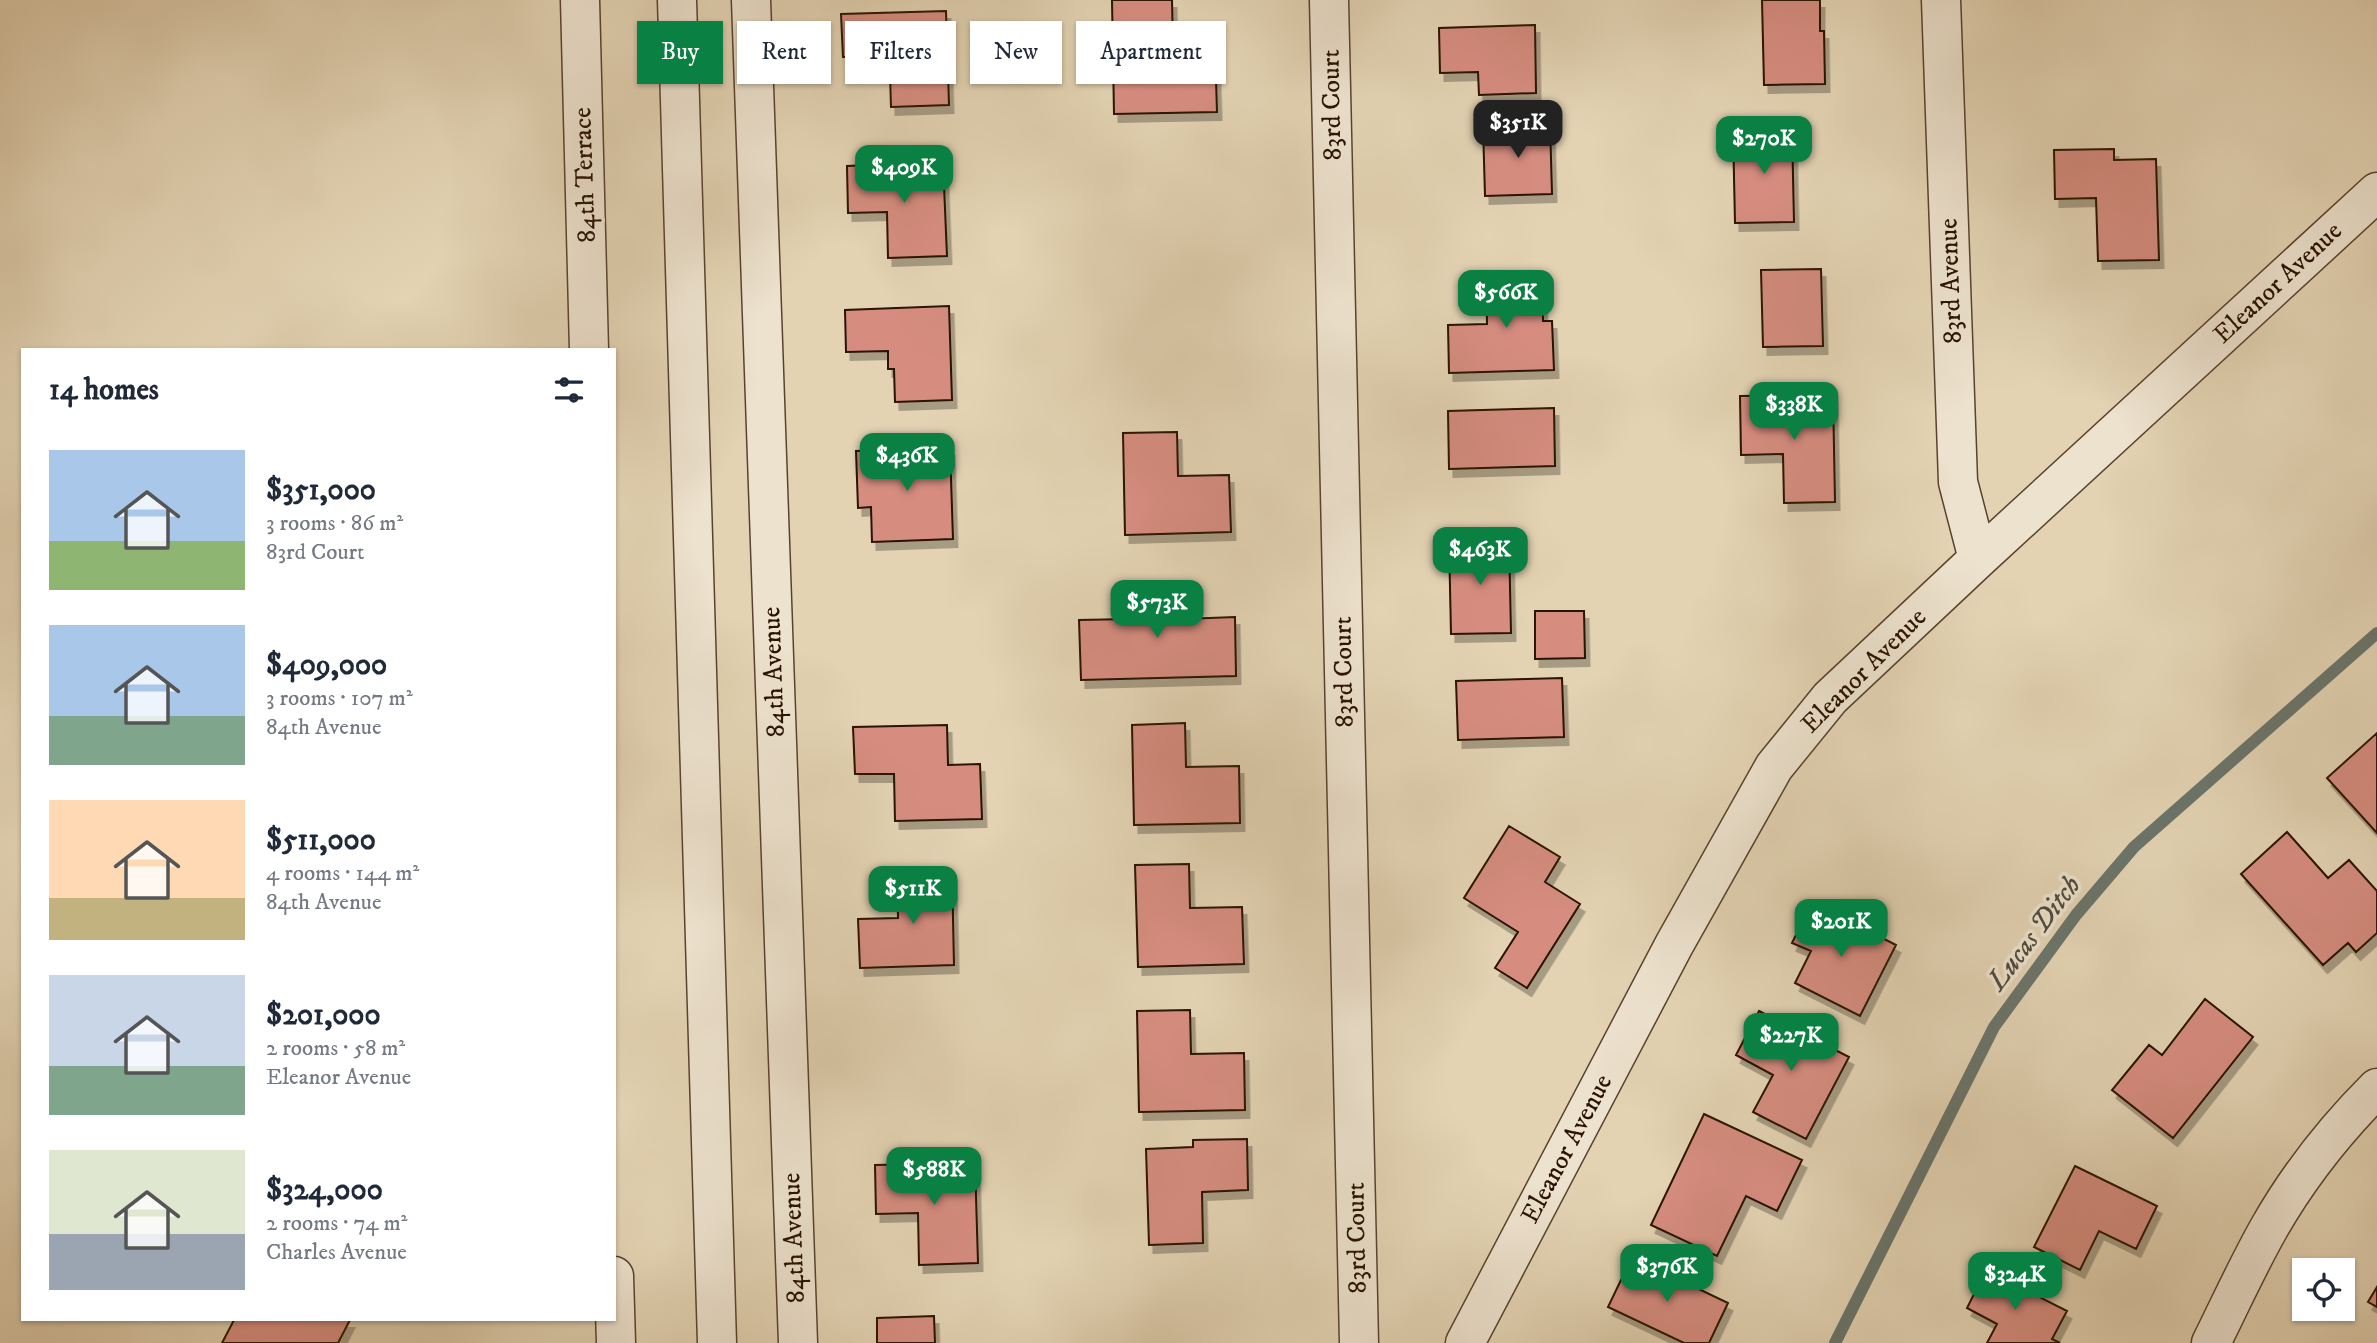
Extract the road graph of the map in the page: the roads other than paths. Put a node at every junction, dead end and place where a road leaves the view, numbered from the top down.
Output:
1 (580, 0) edge
2 (677, 0) edge
3 (751, 0) edge
4 (1329, 0) edge
5 (1941, 0) edge
6 (2377, 192) edge
7 (589, 348) edge
8 (1978, 559) junction
9 (2377, 1088) edge
10 (615, 1321) edge
11 (616, 1343) edge
12 (717, 1343) edge
13 (798, 1343) edge
14 (1359, 1343) edge
15 (1465, 1343) edge
16 (2211, 1343) edge

1 - 7 street, 84th Terrace
2 - 12 street
3 - 13 street, 84th Avenue
4 - 14 street, 83rd Court
5 - 8 street, 83rd Avenue
6 - 8 street, Eleanor Avenue
8 - 15 street, Eleanor Avenue
9 - 16 street
10 - 11 street

